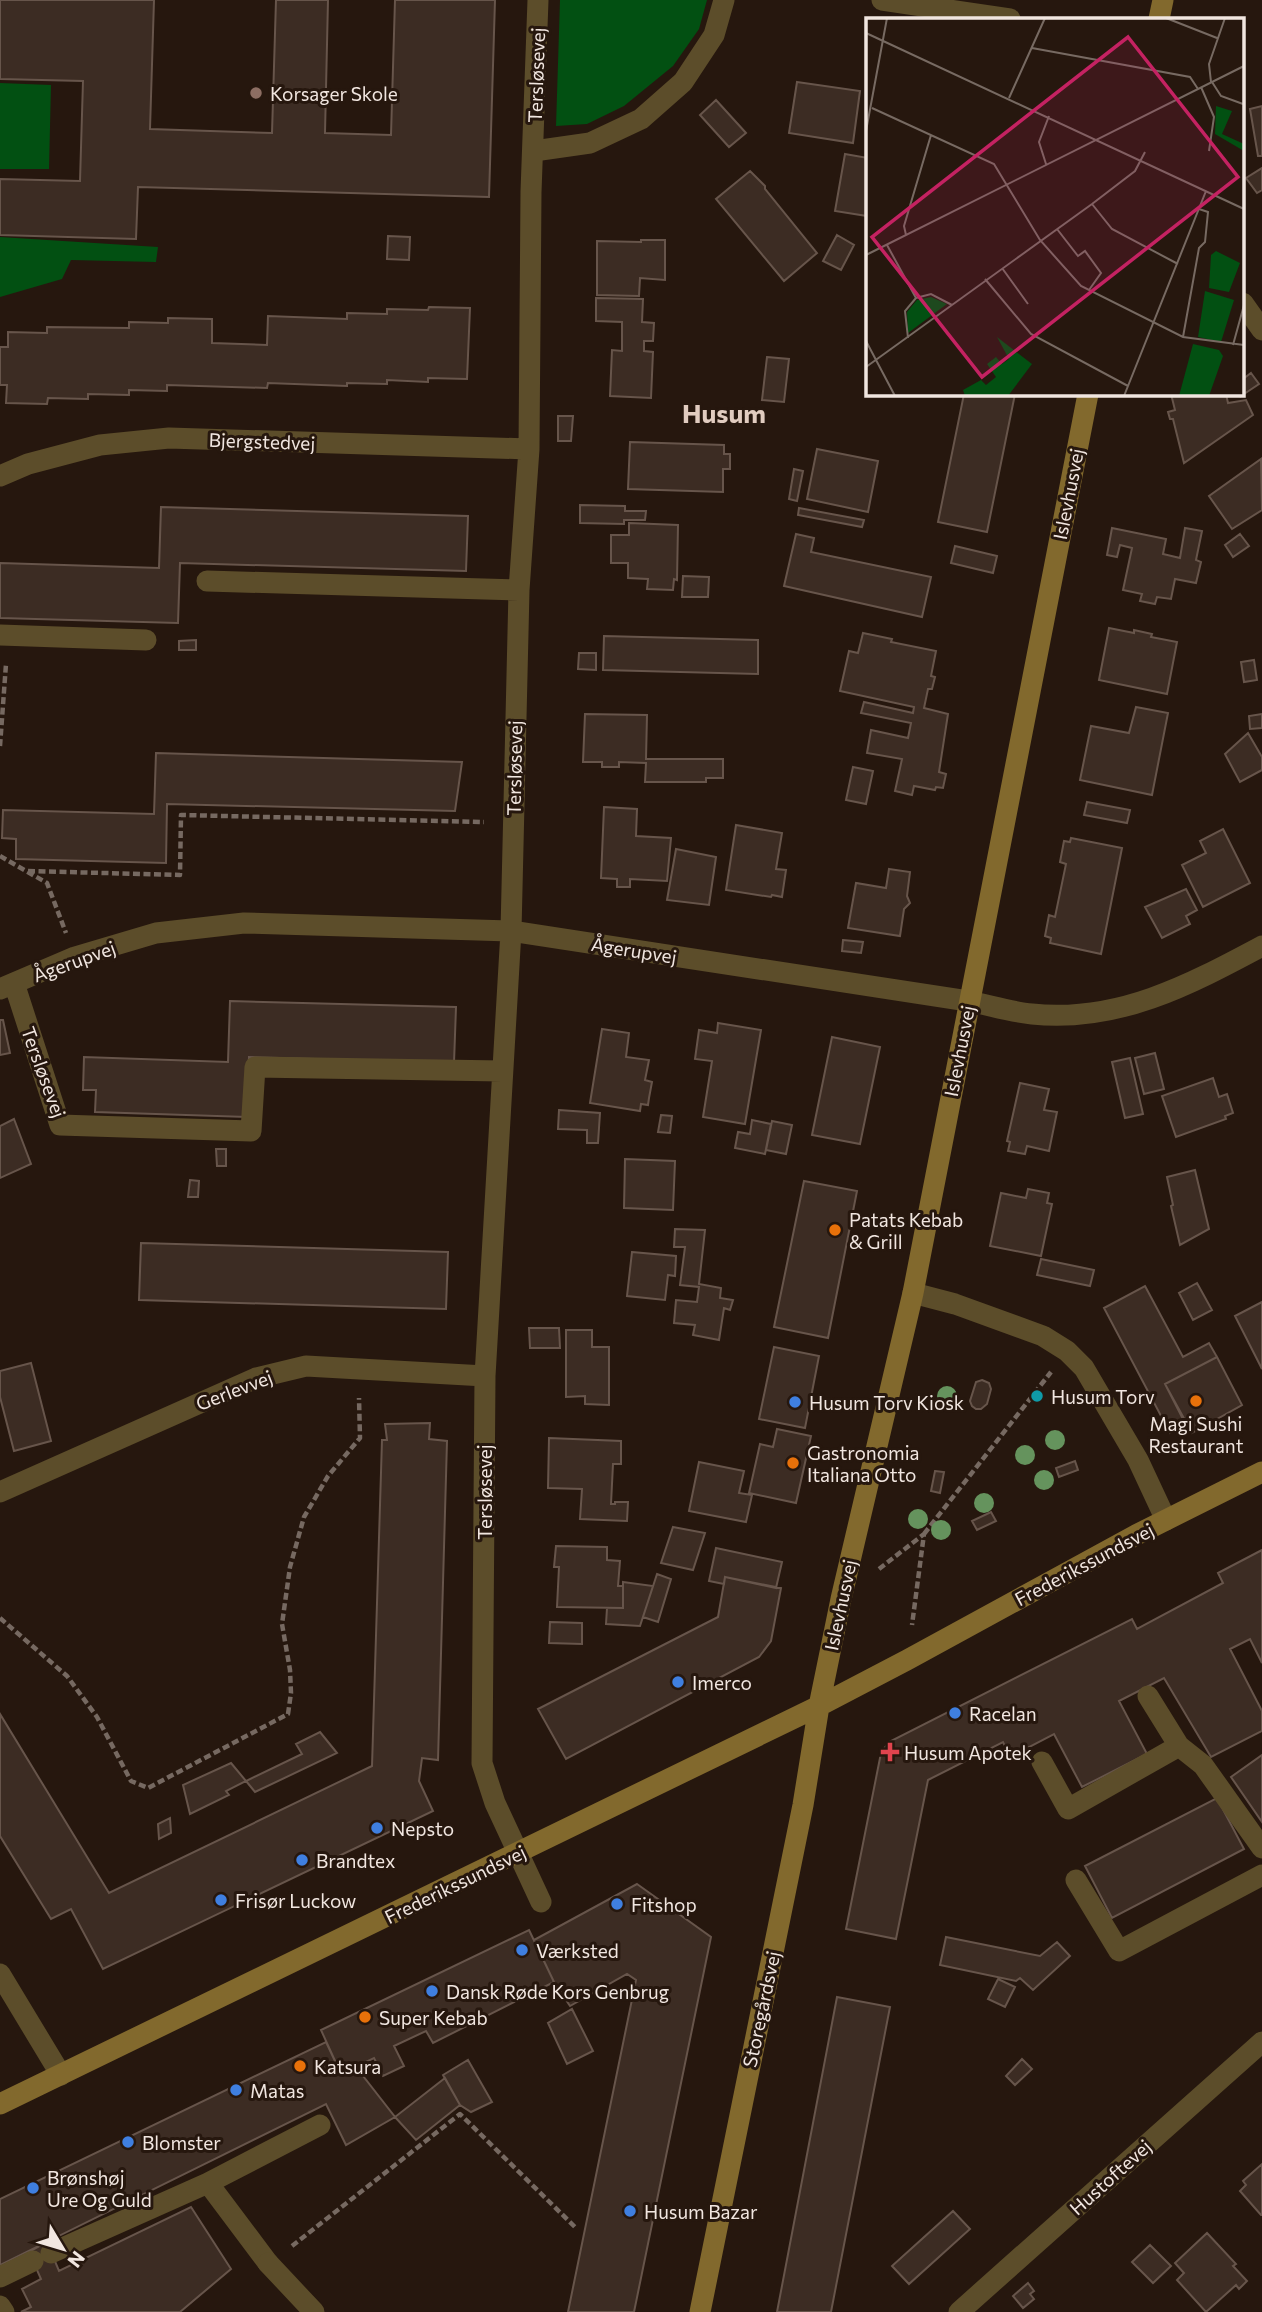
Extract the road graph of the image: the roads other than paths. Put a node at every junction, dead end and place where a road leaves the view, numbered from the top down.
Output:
1 (538, 0) edge
2 (724, 0) edge
3 (882, 0) edge
4 (1163, 0) edge
5 (1003, 18) edge
6 (1159, 18) edge
7 (534, 151) junction
8 (1244, 304) edge
9 (1262, 330) edge
10 (1088, 396) edge
11 (529, 449) junction
12 (0, 476) edge
13 (207, 581) dead end
14 (519, 590) junction
15 (4, 635) edge
16 (146, 640) dead end
17 (511, 931) junction
18 (1262, 946) edge
19 (7, 986) edge
20 (968, 1001) junction
21 (502, 1071) junction
22 (913, 1293) junction
23 (485, 1376) junction
24 (1262, 1472) edge
25 (0, 1492) edge
26 (1166, 1520) junction
27 (1148, 1696) dead end
28 (819, 1706) junction
29 (1179, 1746) junction
30 (1042, 1762) dead end
31 (1262, 1847) edge
32 (518, 1854) junction
33 (1262, 1875) edge
34 (1076, 1880) dead end
35 (541, 1902) dead end
36 (0, 1974) edge
37 (1262, 2042) edge
38 (61, 2075) junction
39 (0, 2104) edge
40 (320, 2125) dead end
41 (208, 2183) junction
42 (0, 2277) edge
43 (0, 2306) edge
44 (4, 2312) edge
45 (314, 2312) edge
46 (700, 2312) edge
47 (959, 2312) edge

1 - 7 street, Tersløsevej
2 - 7 street, Tersløsevej
3 - 5 street
4 - 6 street
7 - 11 street, Tersløsevej
8 - 9 street
10 - 20 street, Islevhusvej
11 - 12 street, Bjergstedvej
11 - 14 street, Tersløsevej
13 - 14 street
14 - 17 street, Tersløsevej
15 - 16 street
17 - 19 street, Ågerupvej
17 - 20 street, Ågerupvej
17 - 21 street, Tersløsevej
18 - 20 street, Ågerupvej
19 - 21 street, Tersløsevej
20 - 22 street, Islevhusvej
21 - 23 street, Tersløsevej
22 - 26 street
22 - 28 street, Islevhusvej
23 - 25 street, Gerlevvej
23 - 32 street, Tersløsevej
24 - 26 street, Frederikssundsvej
26 - 28 street, Frederikssundsvej
27 - 29 street
28 - 32 street, Frederikssundsvej
28 - 46 street, Storegårdsvej
29 - 30 street
29 - 31 street
32 - 35 street, Tersløsevej
32 - 38 street, Frederikssundsvej
33 - 34 street
36 - 38 street
37 - 47 street, Hustoftevej
38 - 39 street, Frederikssundsvej
40 - 41 street
41 - 42 street
41 - 45 street
43 - 44 street

